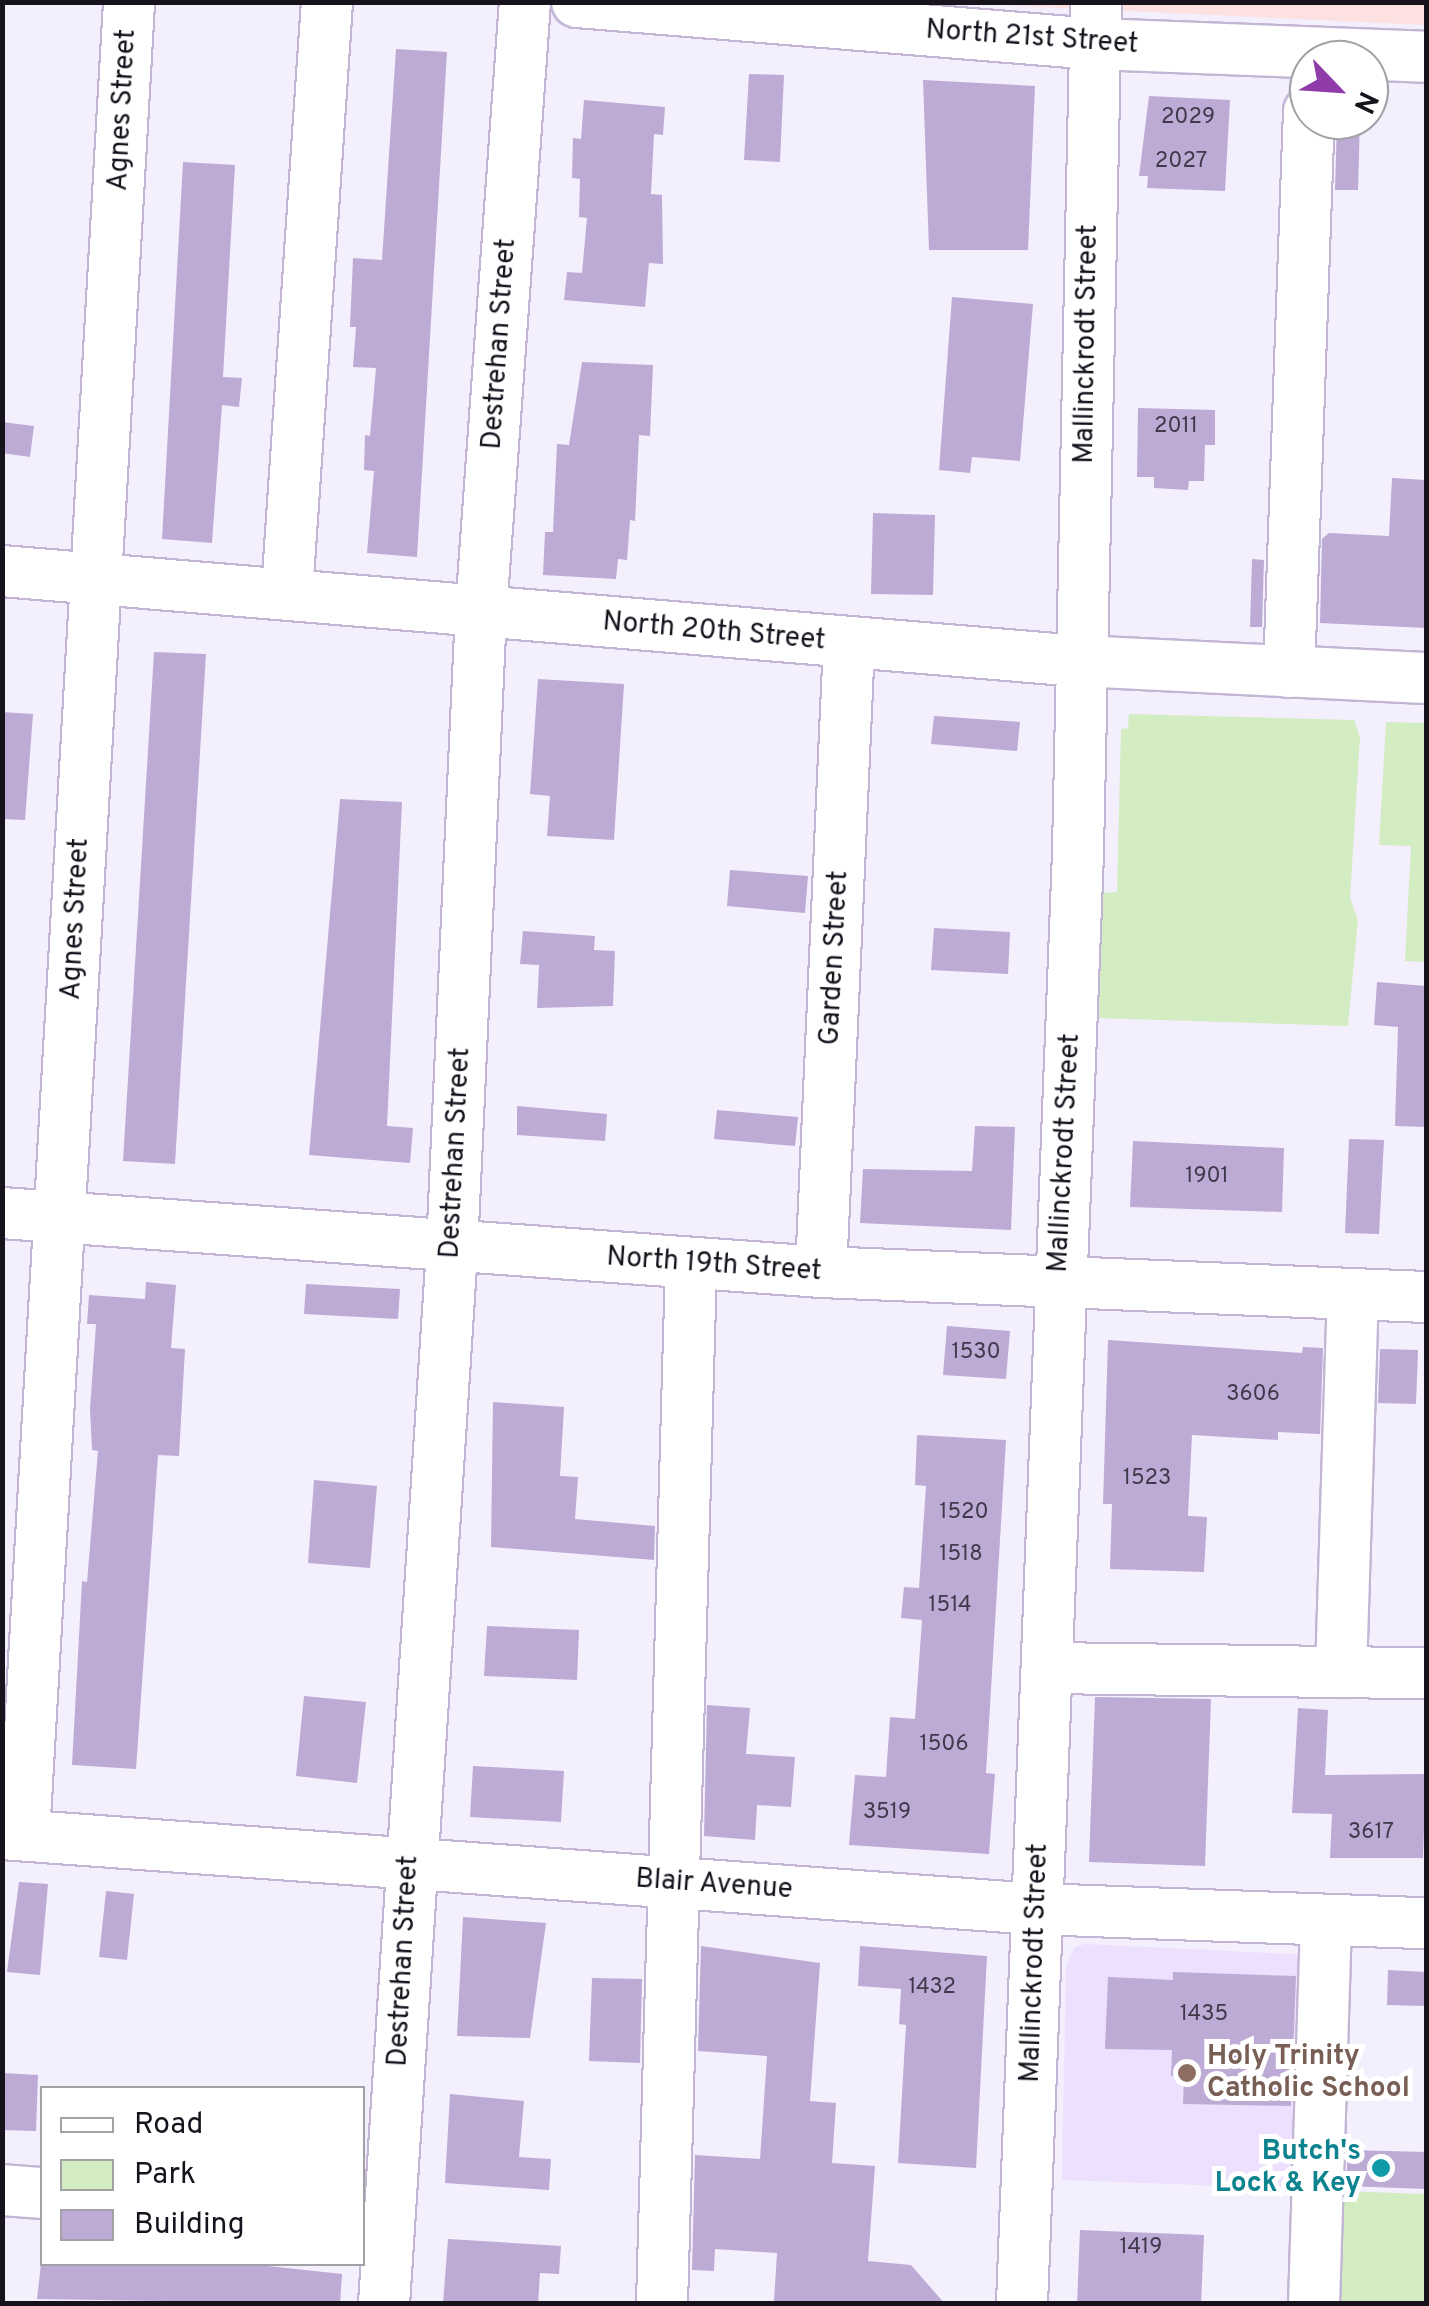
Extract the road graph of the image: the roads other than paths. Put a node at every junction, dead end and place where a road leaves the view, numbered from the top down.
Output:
1 (129, 2) edge
2 (327, 2) edge
3 (525, 2) edge
4 (578, 2) edge
5 (1096, 23) edge
6 (1289, 53) edge
7 (1389, 56) edge
8 (1426, 56) edge
9 (1308, 140) edge
10 (2, 570) edge
11 (97, 574) junction
12 (287, 592) junction
13 (481, 611) junction
14 (849, 644) junction
15 (1079, 661) junction
16 (1289, 672) junction
17 (1426, 678) edge
18 (2, 1213) edge
19 (59, 1217) junction
20 (452, 1249) junction
21 (692, 1264) junction
22 (820, 1272) junction
23 (1059, 1286) junction
24 (1353, 1295) junction
25 (1426, 1298) edge
26 (1048, 1668) junction
27 (1340, 1672) junction
28 (1426, 1673) edge
29 (13, 1834) edge
30 (409, 1862) junction
31 (677, 1882) junction
32 (1036, 1909) junction
33 (1326, 1920) junction
34 (1426, 1923) edge
35 (2, 2190) edge
36 (40, 2193) edge
37 (376, 2212) edge
38 (384, 2304) edge
39 (662, 2304) edge
40 (1022, 2304) edge
41 (1314, 2304) edge

1 - 11 street, Agnes Street
2 - 12 street
3 - 13 street, Destrehan Street
4 - 5 street, North 21st Street
5 - 6 street, North 21st Street
5 - 15 street, Mallinckrodt Street
7 - 8 street, North 21st Street
9 - 16 street
10 - 11 street, North 20th Street
11 - 12 street, North 20th Street
11 - 19 street, Agnes Street
12 - 13 street, North 20th Street
13 - 14 street, North 20th Street
13 - 20 street, Destrehan Street
14 - 15 street, North 20th Street
14 - 22 street, Garden Street
15 - 16 street, North 20th Street
15 - 23 street, Mallinckrodt Street
16 - 17 street, North 20th Street
18 - 19 street, North 19th Street
19 - 20 street, North 19th Street
19 - 29 street, Agnes Street
20 - 21 street, North 19th Street
20 - 30 street, Destrehan Street
21 - 22 street, North 19th Street
21 - 31 street
22 - 23 street, North 19th Street
23 - 24 street, North 19th Street
23 - 26 street, Mallinckrodt Street
24 - 25 street, North 19th Street
24 - 27 street
26 - 27 street
26 - 32 street, Mallinckrodt Street
27 - 28 street
29 - 30 street, Blair Avenue
30 - 31 street, Blair Avenue
30 - 37 street, Destrehan Street
31 - 32 street, Blair Avenue
31 - 39 street
32 - 33 street, Blair Avenue
32 - 40 street, Mallinckrodt Street
33 - 34 street, Blair Avenue
33 - 41 street
35 - 36 street
37 - 38 street, Destrehan Street

